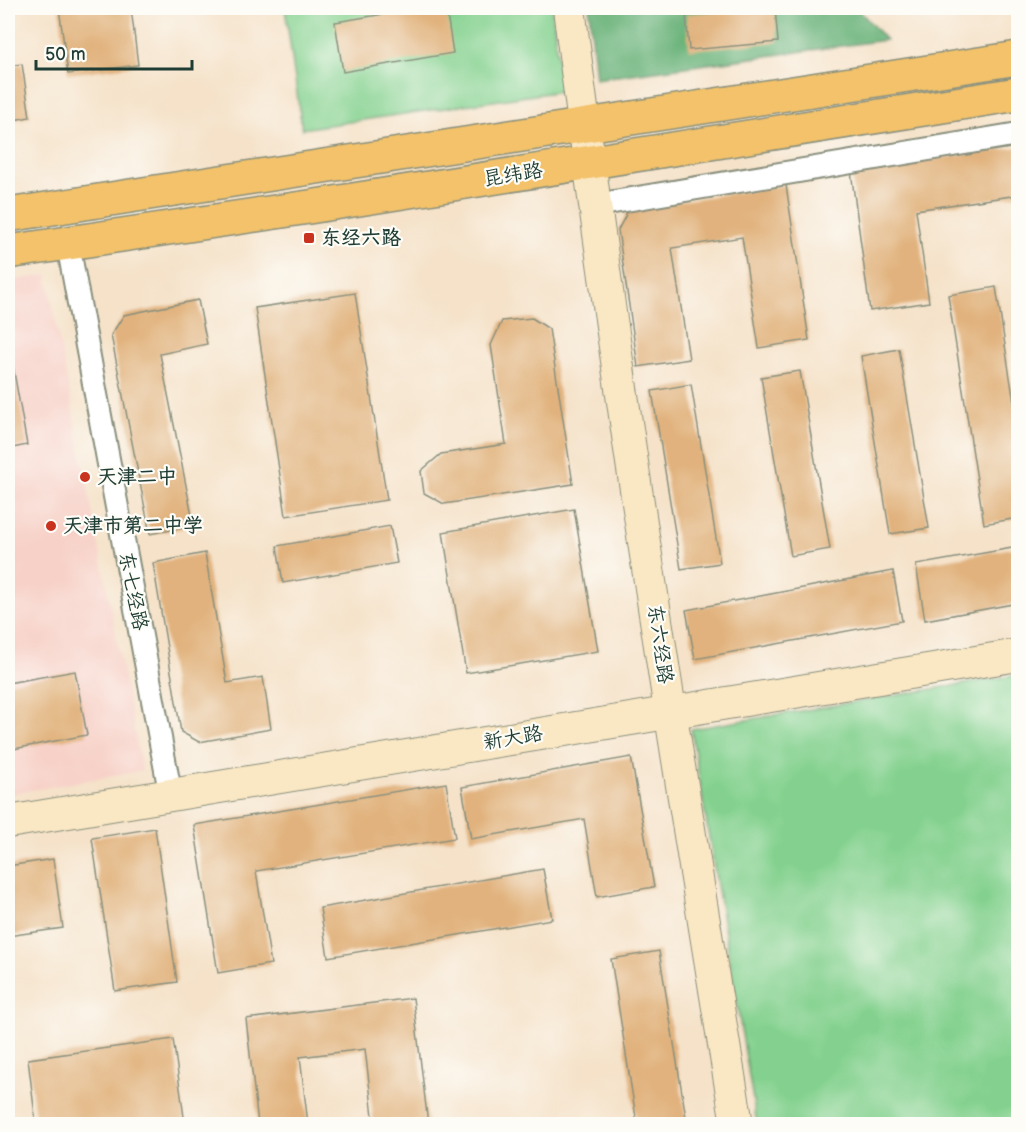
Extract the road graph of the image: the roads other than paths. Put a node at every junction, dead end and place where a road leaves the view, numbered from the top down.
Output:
1 (569, 8) edge
2 (1018, 58) edge
3 (1018, 94) edge
4 (584, 127) junction
5 (1018, 134) edge
6 (590, 162) junction
7 (596, 205) junction
8 (8, 215) edge
9 (68, 244) junction
10 (8, 252) edge
11 (1018, 655) edge
12 (670, 711) junction
13 (171, 797) junction
14 (8, 822) edge
15 (737, 1125) edge

1 - 4 street, 东六经路
2 - 4 main road, 昆纬路
3 - 6 main road, 昆纬路
4 - 6 street, 东六经路
4 - 8 main road, 昆纬路
5 - 7 street
6 - 7 street, 东六经路
6 - 9 main road, 昆纬路
7 - 12 street, 东六经路
9 - 10 main road, 昆纬路
9 - 13 street, 东七经路
11 - 12 street, 新大路
12 - 13 street, 新大路
12 - 15 street, 东六经路
13 - 14 street, 新大路

